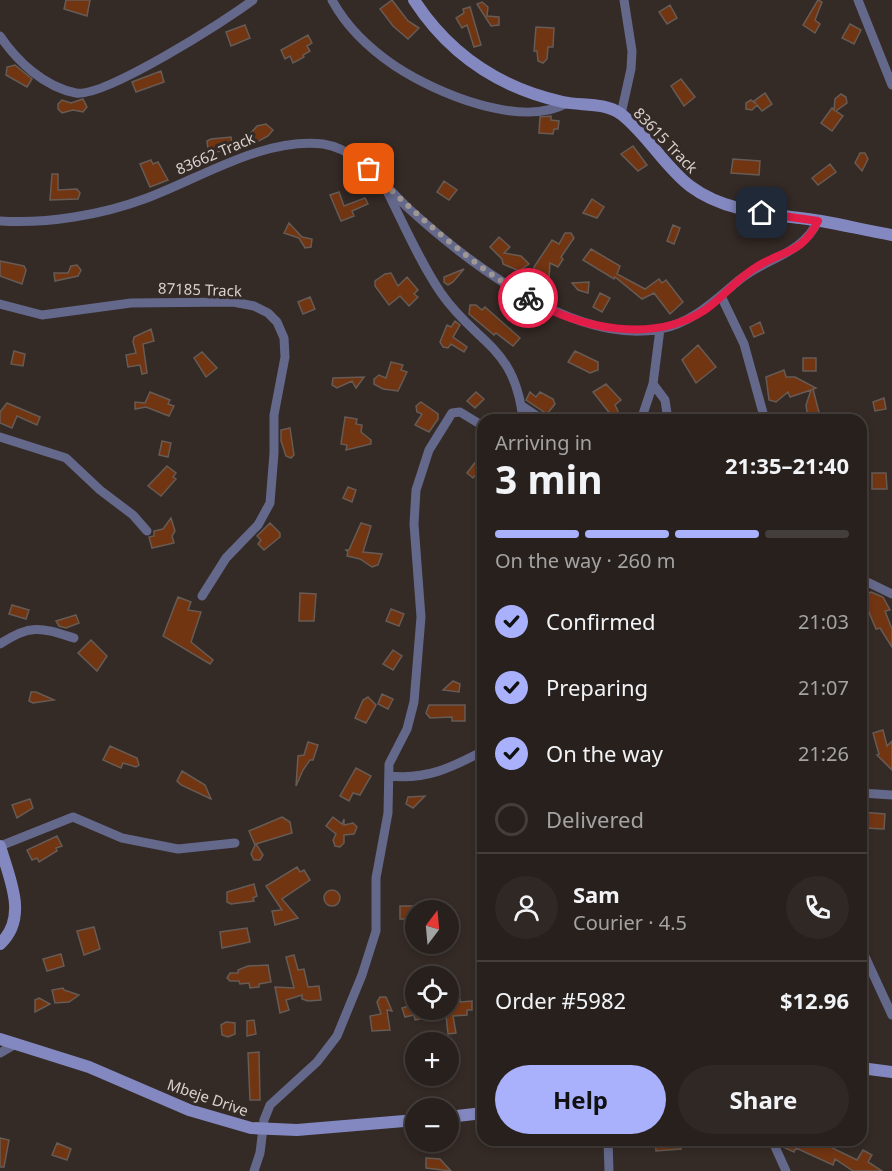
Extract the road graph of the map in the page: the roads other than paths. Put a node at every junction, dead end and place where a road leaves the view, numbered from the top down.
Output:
1 (253, 0) edge
2 (332, 0) edge
3 (414, 0) edge
4 (624, 0) edge
5 (858, 0) edge
6 (0, 36) edge
7 (892, 85) edge
8 (567, 103) junction
9 (621, 114) junction
10 (385, 186) junction
11 (0, 221) edge
12 (818, 221) junction
13 (892, 235) edge
14 (721, 296) junction
15 (0, 304) edge
16 (660, 329) junction
17 (653, 384) junction
18 (522, 406) junction
19 (523, 414) edge
20 (534, 414) edge
21 (643, 414) edge
22 (667, 414) edge
23 (763, 414) edge
24 (477, 422) edge
25 (0, 437) edge
26 (147, 531) dead end
27 (867, 582) edge
28 (892, 594) edge
29 (202, 596) dead end
30 (74, 638) dead end
31 (0, 644) edge
32 (477, 754) edge
33 (389, 777) junction
34 (867, 793) edge
35 (892, 795) edge
36 (235, 843) dead end
37 (0, 846) edge
38 (2, 864) edge
39 (0, 944) edge
40 (867, 961) edge
41 (892, 1015) edge
42 (0, 1039) edge
43 (17, 1043) junction
44 (0, 1053) edge
45 (867, 1069) edge
46 (892, 1072) edge
47 (477, 1114) edge
48 (459, 1116) edge
49 (405, 1121) edge
50 (264, 1129) junction
51 (608, 1146) edge
52 (775, 1146) edge
53 (254, 1171) edge
54 (609, 1171) edge
55 (786, 1171) edge

1 - 6 street
2 - 8 street
3 - 8 street, 83615 Track
4 - 9 street
5 - 7 street
8 - 9 street, 83615 Track
9 - 12 street, 83615 Track
10 - 11 street, 83662 Track
10 - 16 street, 83662 Track
10 - 18 street
12 - 13 street, 83615 Track
12 - 14 street, 83662 Track
14 - 16 street, 83662 Track
14 - 23 street
15 - 29 street, 87185 Track
16 - 17 street
17 - 21 street
17 - 22 street
18 - 19 street
18 - 20 street
24 - 33 street
25 - 26 street
27 - 28 street
30 - 31 street
32 - 33 street
33 - 50 street
34 - 35 street
36 - 37 street
37 - 38 street
38 - 39 street
40 - 41 street
42 - 43 street, Mbeje Drive
43 - 44 street
43 - 50 street, Mbeje Drive
45 - 46 street
47 - 48 street
49 - 50 street, Mbeje Drive
50 - 53 street
51 - 54 street
52 - 55 street

